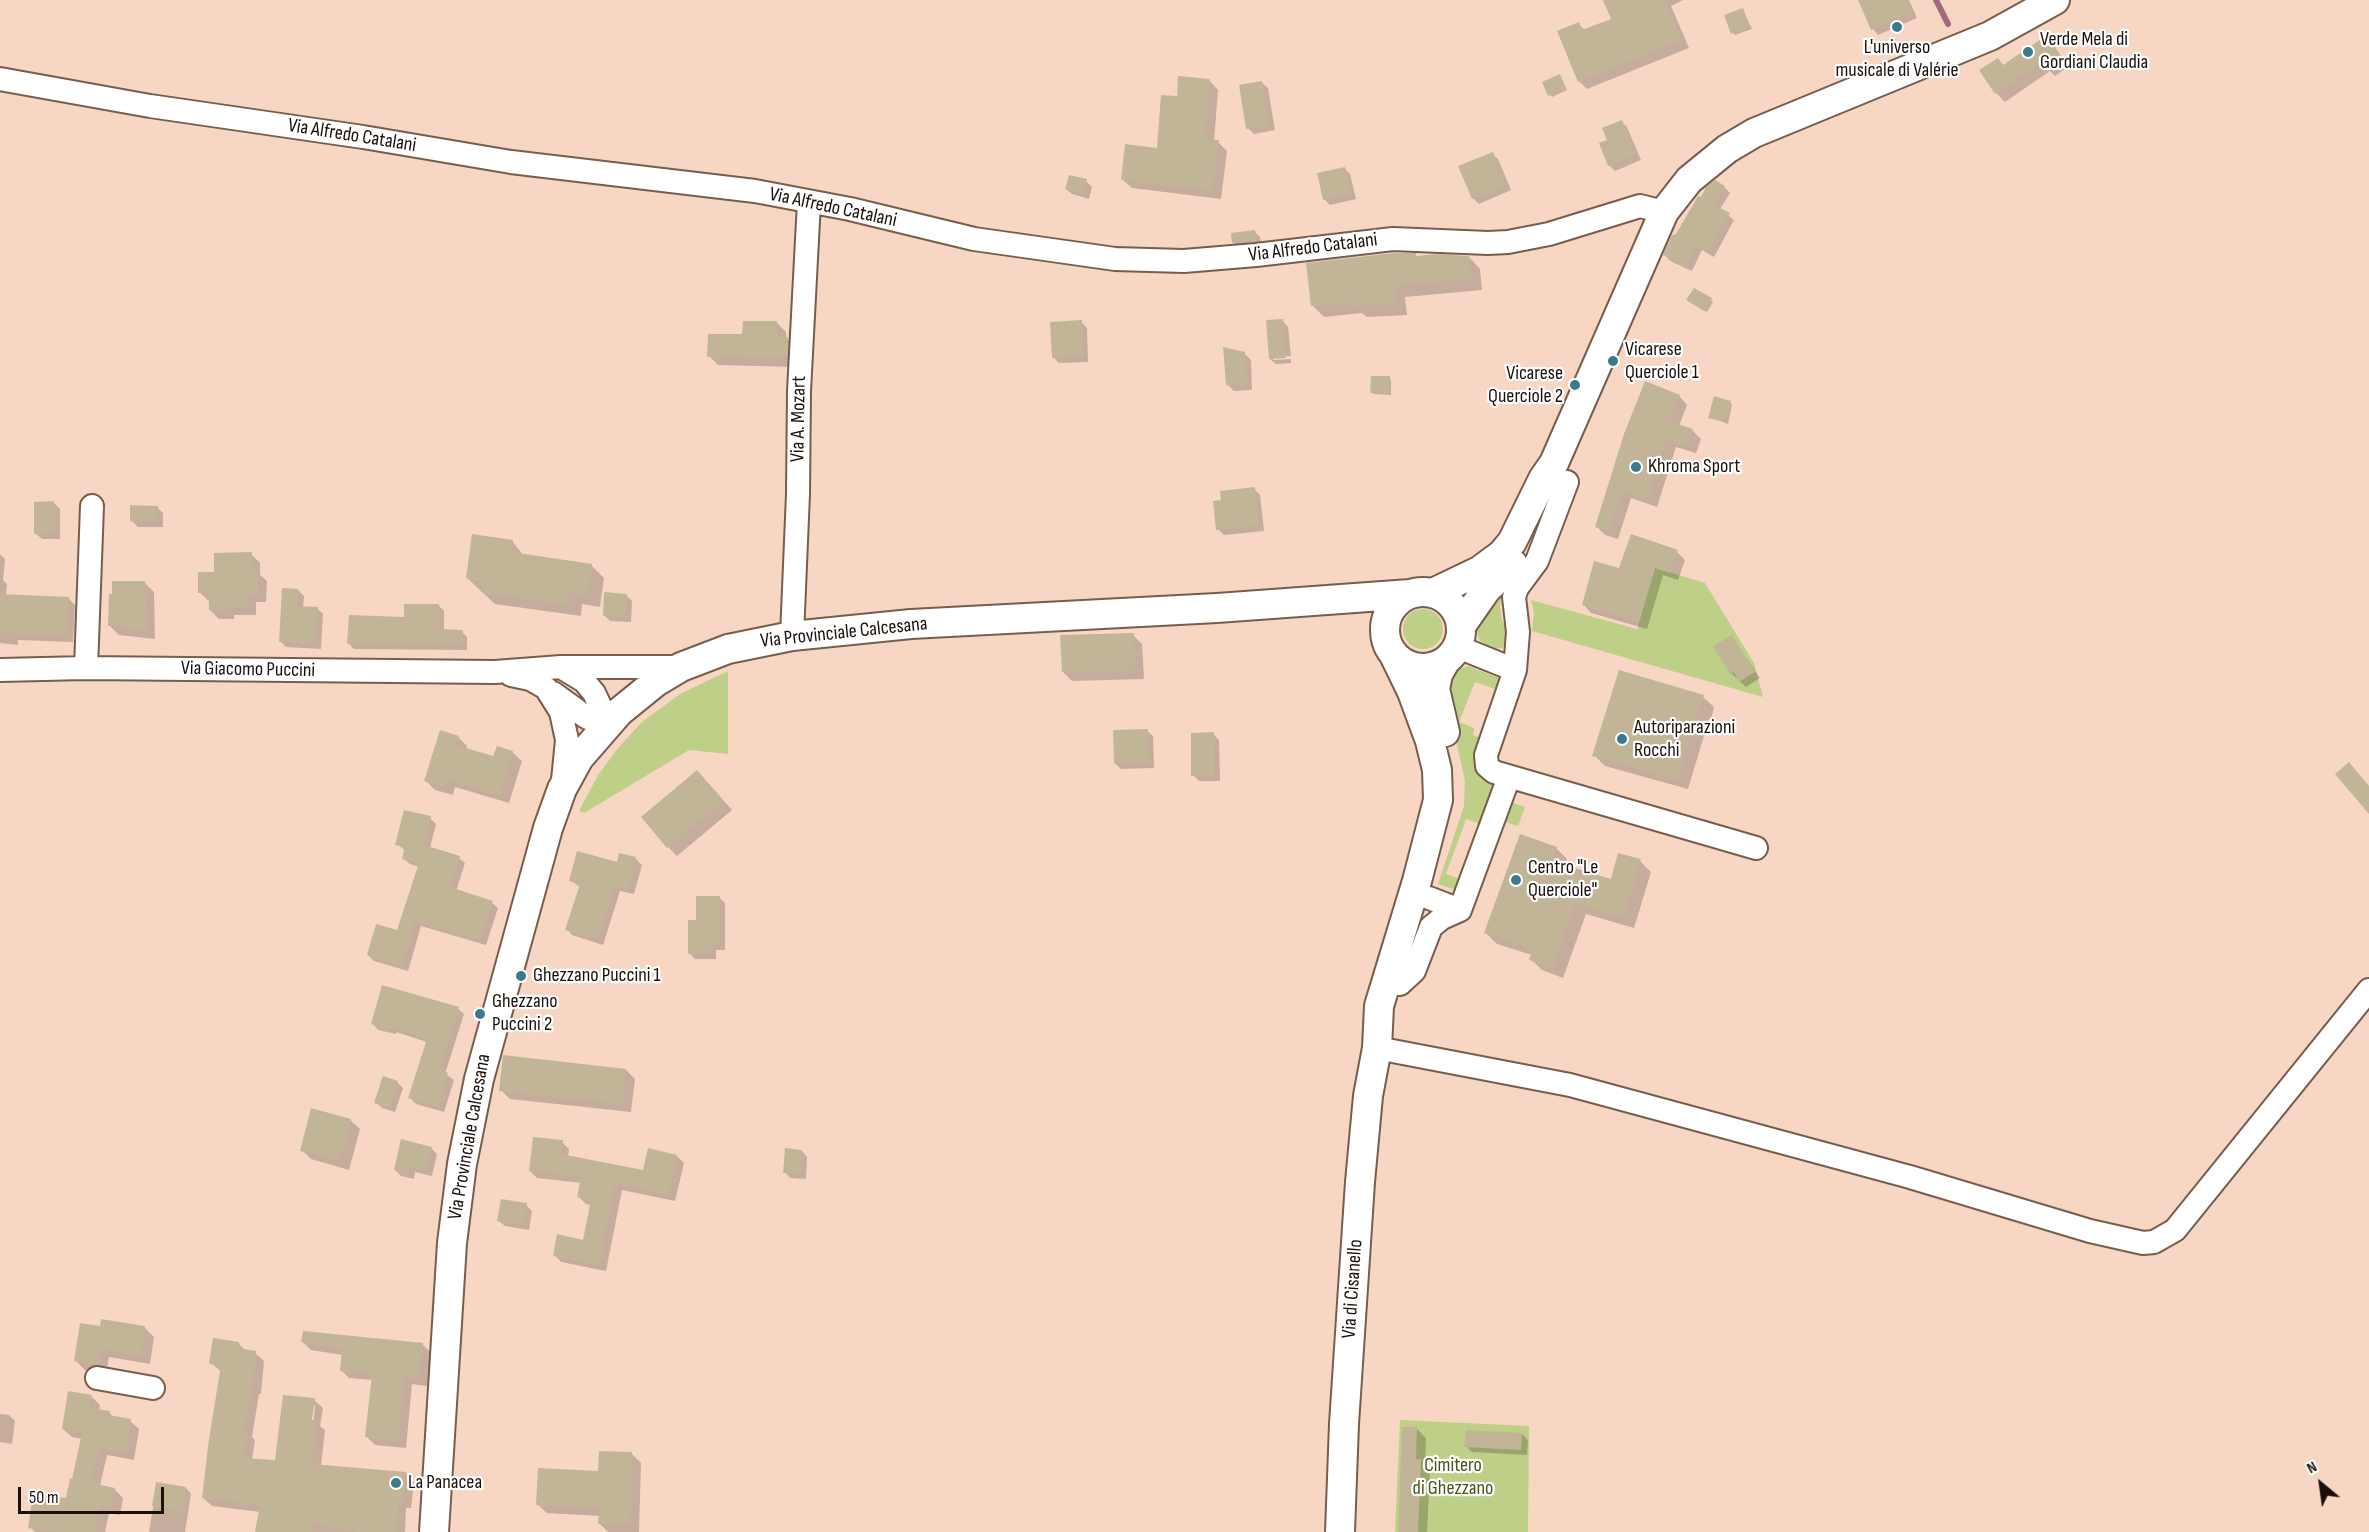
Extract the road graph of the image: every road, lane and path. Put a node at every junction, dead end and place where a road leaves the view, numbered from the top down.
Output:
1 (2055, 0) edge
2 (0, 80) edge
3 (809, 202) junction
4 (1664, 212) junction
5 (1561, 472) junction
6 (92, 506) dead end
7 (1422, 593) junction
8 (1294, 603) junction
9 (792, 636) junction
10 (1390, 645) junction
11 (1455, 645) junction
12 (561, 667) junction
13 (681, 667) junction
14 (86, 668) junction
15 (0, 670) edge
16 (1515, 670) junction
17 (495, 672) junction
18 (546, 688) junction
19 (605, 726) junction
20 (1509, 777) junction
21 (562, 789) junction
22 (1756, 848) dead end
23 (1423, 889) junction
24 (1460, 910) junction
25 (1400, 984) junction
26 (2369, 990) edge
27 (1377, 1048) junction
28 (97, 1378) dead end
29 (153, 1388) dead end
30 (434, 1532) edge
31 (1340, 1532) edge

1 - 4 main road
2 - 3 street, Via Alfredo Catalani
3 - 4 street, Via Alfredo Catalani
3 - 9 street, Via A. Mozart
4 - 5 main road
5 - 7 main road
5 - 11 main road, Via di Cisanello
5 - 16 street
6 - 14 street
7 - 8 main road, Via Provinciale Calcesana
7 - 10 main road
7 - 11 main road
8 - 9 main road, Via Provinciale Calcesana
8 - 10 main road, Via Provinciale Calcesana
9 - 13 main road, Via Provinciale Calcesana
10 - 11 main road
10 - 23 main road, Via di Cisanello
11 - 16 street
11 - 23 main road, Via di Cisanello
12 - 13 street, Via Giacomo Puccini
12 - 17 street, Via Giacomo Puccini
12 - 19 street
13 - 19 main road, Via Provinciale Calcesana
14 - 15 street, Via Giacomo Puccini
14 - 17 street, Via Giacomo Puccini
16 - 20 street
17 - 18 street, Via Giacomo Puccini
18 - 19 street, Via Giacomo Puccini
18 - 21 street
19 - 21 main road, Via Provinciale Calcesana
20 - 22 street
20 - 24 street
21 - 30 main road, Via Provinciale Calcesana
23 - 24 street
23 - 25 main road, Via di Cisanello
23 - 27 main road, Via di Cisanello
24 - 25 street
25 - 27 main road, Via di Cisanello
26 - 27 street
27 - 31 main road, Via di Cisanello
28 - 29 street

